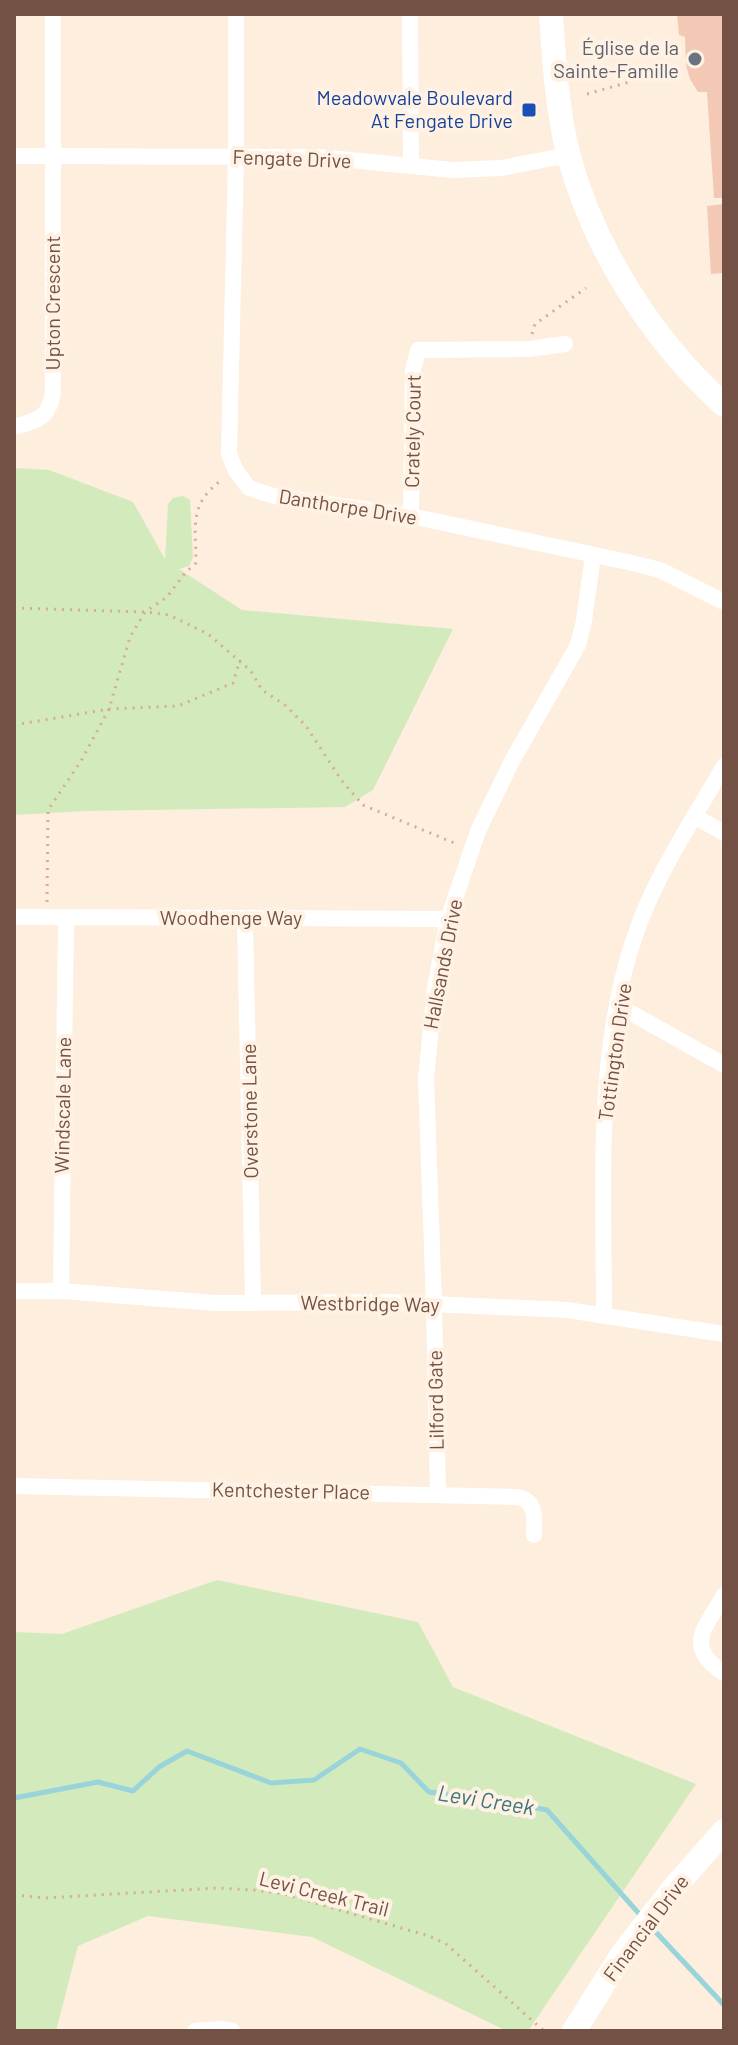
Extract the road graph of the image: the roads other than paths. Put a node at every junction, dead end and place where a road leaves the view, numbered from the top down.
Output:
1 (53, 14) edge
2 (236, 14) edge
3 (410, 14) edge
4 (551, 14) edge
5 (569, 155) junction
6 (14, 156) edge
7 (54, 156) junction
8 (236, 157) junction
9 (411, 166) junction
10 (565, 344) dead end
11 (724, 405) edge
12 (14, 427) edge
13 (411, 516) junction
14 (593, 555) junction
15 (724, 602) edge
16 (724, 766) edge
17 (694, 816) junction
18 (724, 833) edge
19 (14, 917) edge
20 (66, 918) junction
21 (245, 919) junction
22 (448, 919) junction
23 (617, 1005) junction
24 (724, 1065) edge
25 (14, 1291) edge
26 (61, 1291) junction
27 (253, 1303) junction
28 (434, 1306) junction
29 (604, 1314) junction
30 (724, 1334) edge
31 (14, 1486) edge
32 (438, 1494) junction
33 (534, 1535) dead end
34 (724, 1595) edge
35 (724, 1673) edge
36 (724, 1831) edge
37 (195, 2031) edge
38 (232, 2031) edge
39 (574, 2031) edge

1 - 7 street, Upton Crescent
2 - 8 street
3 - 9 street
4 - 5 main road
5 - 9 street, Fengate Drive
5 - 11 main road
6 - 7 street, Fengate Drive
7 - 8 street, Fengate Drive
7 - 12 street, Upton Crescent
8 - 9 street, Fengate Drive
8 - 13 street, Danthorpe Drive
10 - 13 street, Crately Court
13 - 14 street, Danthorpe Drive
14 - 15 street, Danthorpe Drive
14 - 22 street, Hallsands Drive
16 - 17 street, Tottington Drive
17 - 18 street
17 - 23 street, Tottington Drive
19 - 20 street, Woodhenge Way
20 - 21 street, Woodhenge Way
20 - 26 street, Windscale Lane
21 - 22 street, Woodhenge Way
21 - 27 street, Overstone Lane
22 - 28 street, Hallsands Drive
23 - 24 street
23 - 29 street, Tottington Drive
25 - 26 street, Westbridge Way
26 - 27 street, Westbridge Way
27 - 28 street, Westbridge Way
28 - 29 street, Westbridge Way
28 - 32 street, Lilford Gate
29 - 30 street, Westbridge Way
31 - 32 street, Kentchester Place
32 - 33 street, Kentchester Place
34 - 35 street
36 - 39 main road, Financial Drive
37 - 38 street

